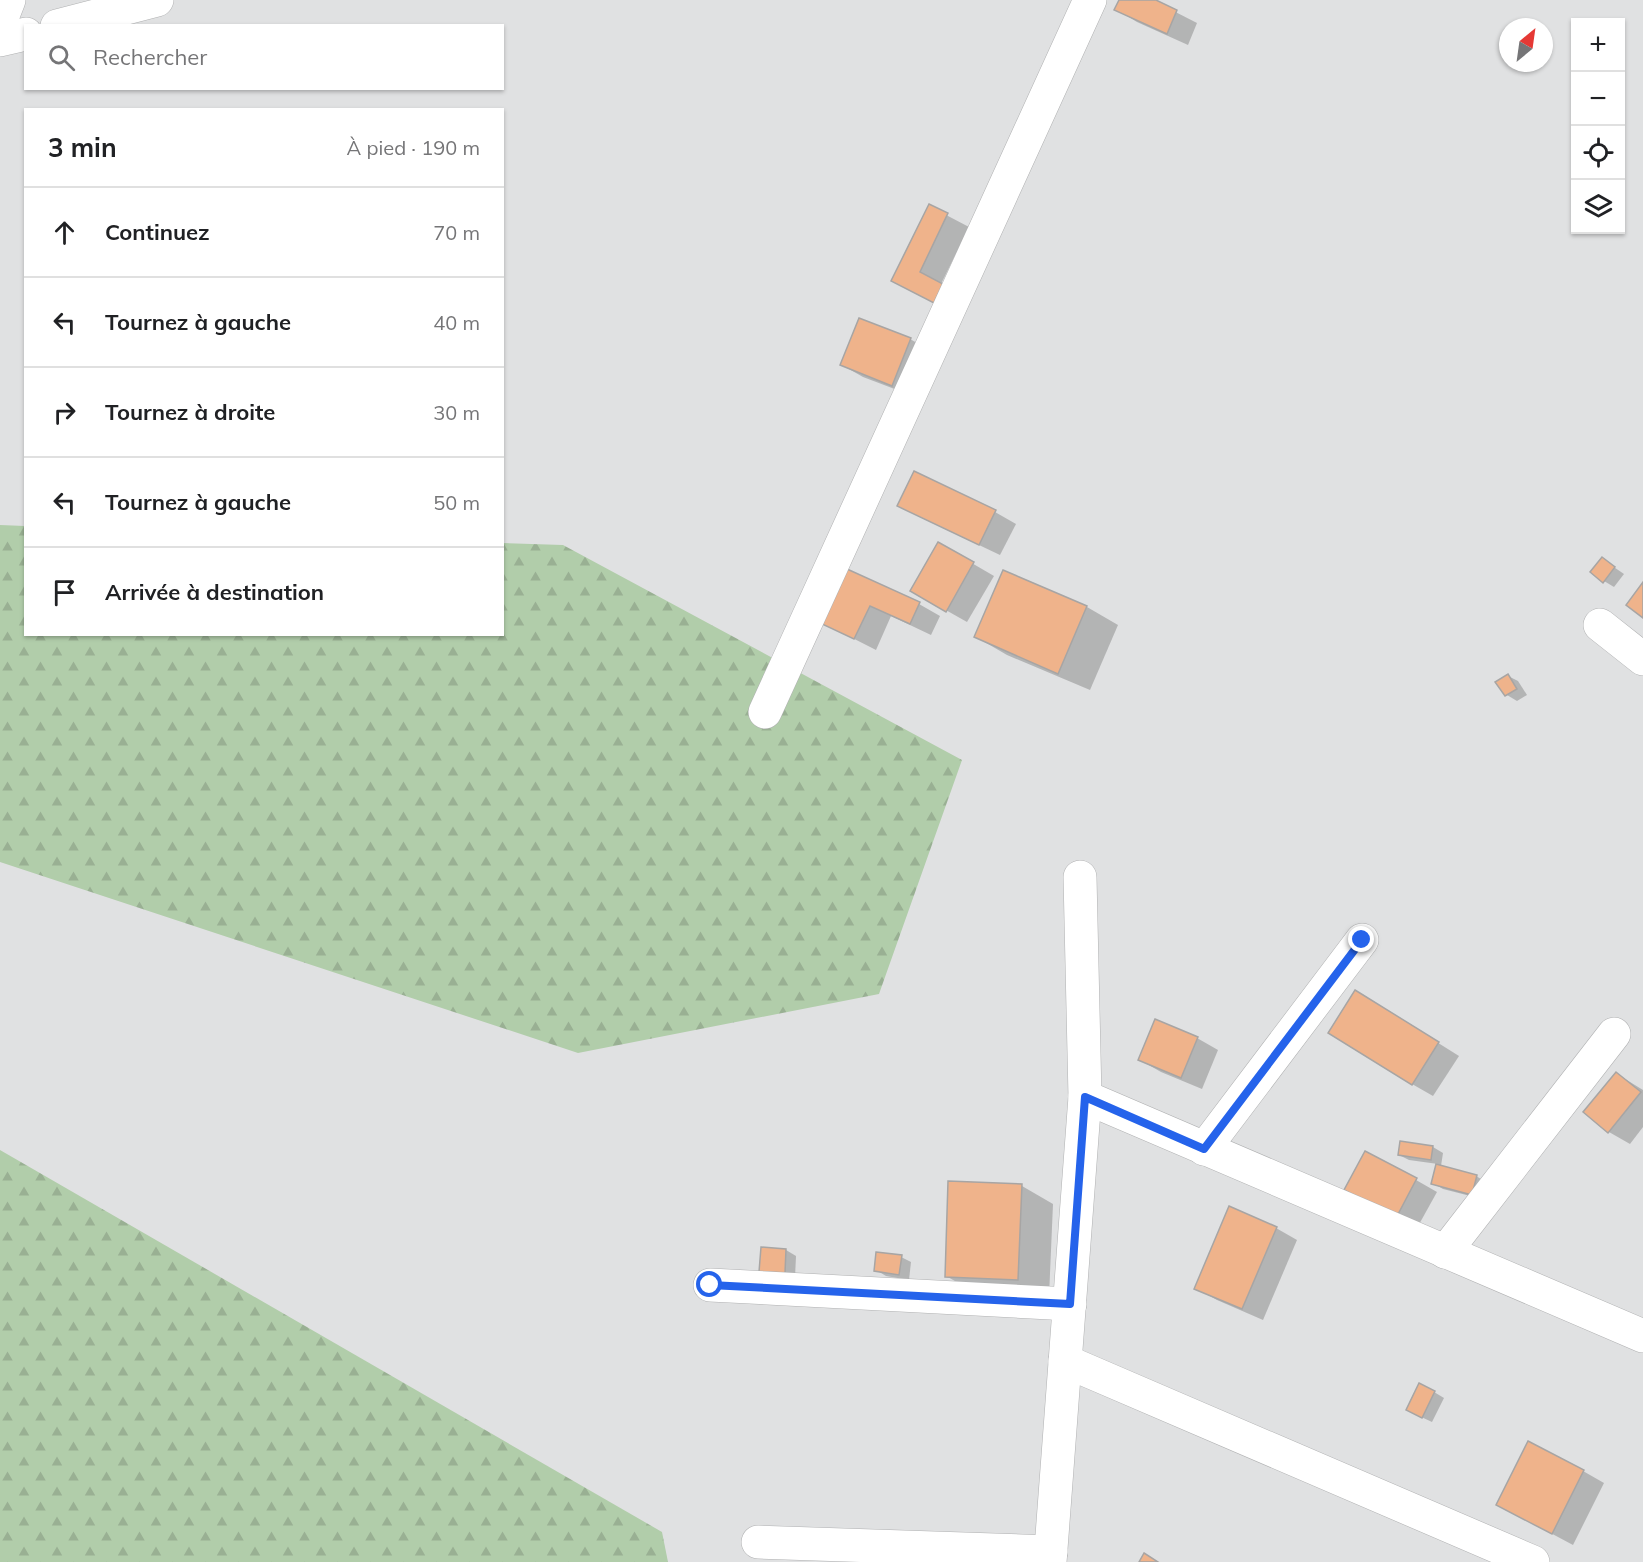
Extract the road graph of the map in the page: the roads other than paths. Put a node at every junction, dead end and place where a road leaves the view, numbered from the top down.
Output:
1 (9, 0) edge
2 (157, 0) edge
3 (1090, 0) edge
4 (0, 23) edge
5 (65, 24) edge
6 (24, 34) edge
7 (0, 40) edge
8 (1600, 625) dead end
9 (1643, 659) edge
10 (765, 712) dead end
11 (1080, 877) dead end
12 (1362, 940) dead end
13 (1614, 1034) dead end
14 (1085, 1097) junction
15 (1204, 1149) junction
16 (1445, 1252) junction
17 (710, 1285) dead end
18 (1070, 1304) junction
19 (1643, 1336) edge
20 (1065, 1361) junction
21 (758, 1542) dead end
22 (1476, 1551) edge
23 (1051, 1557) edge
24 (1533, 1562) edge

1 - 4 street
2 - 5 street
3 - 10 street
6 - 7 street
8 - 9 street
11 - 14 street
12 - 15 street
13 - 16 street
14 - 15 street
14 - 18 street
15 - 16 street
16 - 19 street
17 - 18 street
18 - 20 street
20 - 22 street
20 - 23 street
21 - 23 street
22 - 24 street

